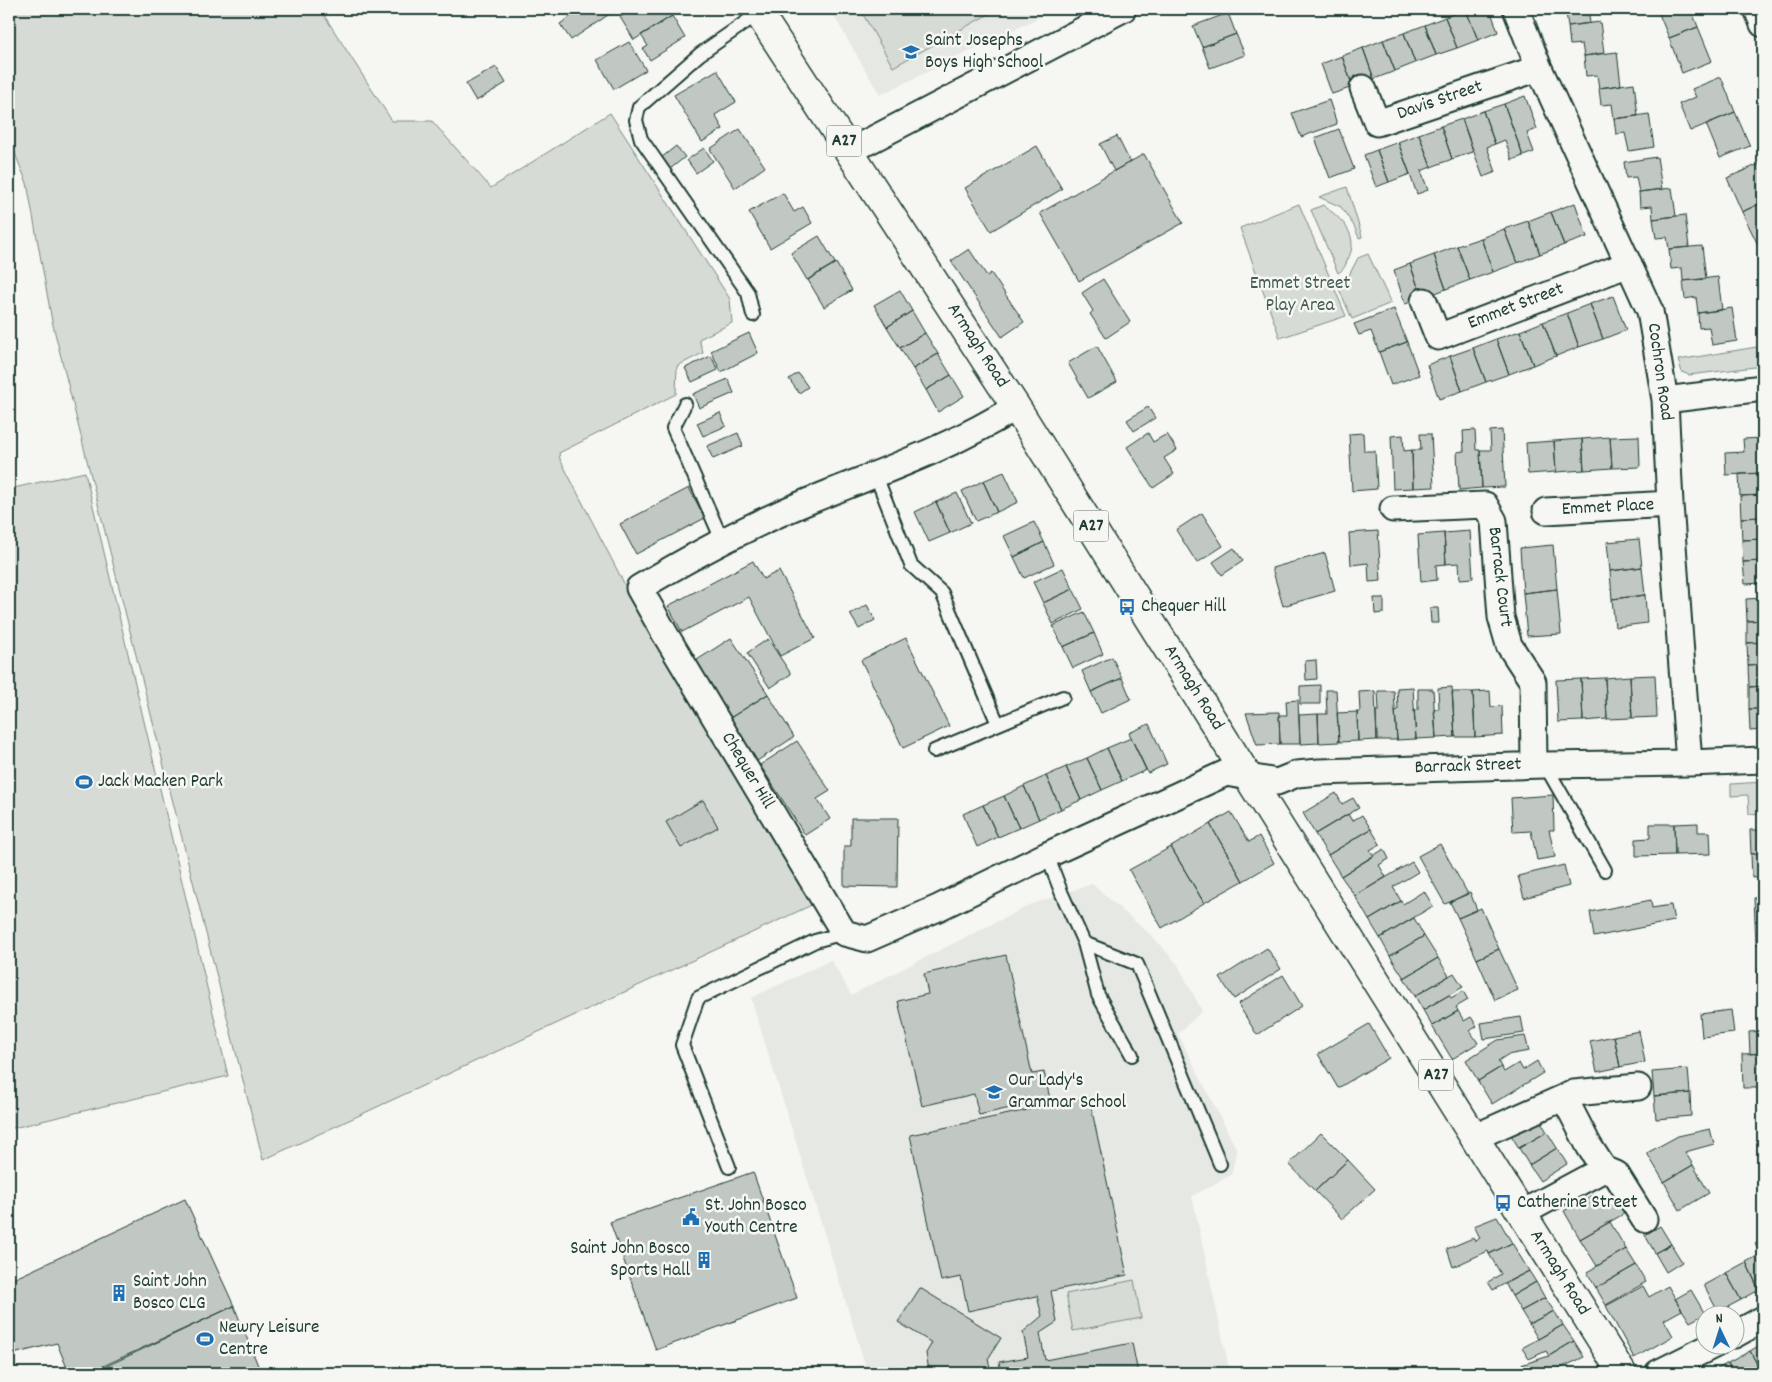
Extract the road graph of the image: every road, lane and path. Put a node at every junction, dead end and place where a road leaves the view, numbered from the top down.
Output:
1 (1122, 9) edge
2 (1516, 9) edge
3 (1756, 9) edge
4 (758, 11) edge
5 (1763, 24) edge
6 (1539, 68) junction
7 (1363, 88) dead end
8 (850, 151) junction
9 (1629, 264) junction
10 (1424, 302) dead end
11 (753, 315) dead end
12 (1763, 388) edge
13 (1665, 400) junction
14 (685, 404) dead end
15 (1016, 407) junction
16 (876, 476) junction
17 (1670, 504) junction
18 (1393, 510) dead end
19 (1546, 512) dead end
20 (722, 540) junction
21 (1063, 697) dead end
22 (998, 724) junction
23 (934, 751) dead end
24 (1763, 760) edge
25 (1689, 763) junction
26 (1540, 765) junction
27 (1250, 778) junction
28 (1047, 855) junction
29 (1605, 870) dead end
30 (844, 933) junction
31 (1084, 943) junction
32 (1132, 1055) dead end
33 (1638, 1087) dead end
34 (1569, 1107) dead end
35 (1475, 1137) junction
36 (1220, 1164) dead end
37 (728, 1167) dead end
38 (1604, 1169) junction
39 (1522, 1213) junction
40 (1644, 1219) dead end
41 (1763, 1319) edge
42 (1744, 1329) edge
43 (1696, 1354) edge
44 (1622, 1373) edge
45 (1658, 1373) edge

1 - 8 street
2 - 6 street, Cochron Road
3 - 5 street
4 - 8 main road, Armagh Road / A27
4 - 11 lane
6 - 7 street, Davis Street
6 - 9 street, Cochron Road
8 - 15 main road, Armagh Road / A27
9 - 10 street, Emmet Street
9 - 13 street, Cochron Road
12 - 13 street
13 - 17 street, Cochron Road
14 - 20 lane
15 - 16 street, Chequer Hill
15 - 27 main road, Armagh Road / A27
16 - 20 street, Chequer Hill
16 - 22 lane
17 - 19 street, Emmet Place
17 - 25 street, Cochron Road
18 - 26 street, Barrack Court
20 - 30 street, Chequer Hill
21 - 22 lane
22 - 23 lane
24 - 25 street, Barrack Street
25 - 26 street, Barrack Street
26 - 27 street, Barrack Street
26 - 29 lane
27 - 28 street
27 - 35 main road, Armagh Road / A27
28 - 30 street
28 - 31 lane
30 - 37 lane
31 - 32 lane
31 - 36 lane
33 - 35 street
34 - 38 street
35 - 39 main road, Armagh Road / A27
38 - 39 street
38 - 40 street
39 - 44 main road, Armagh Road / A27
41 - 42 street
43 - 45 street

